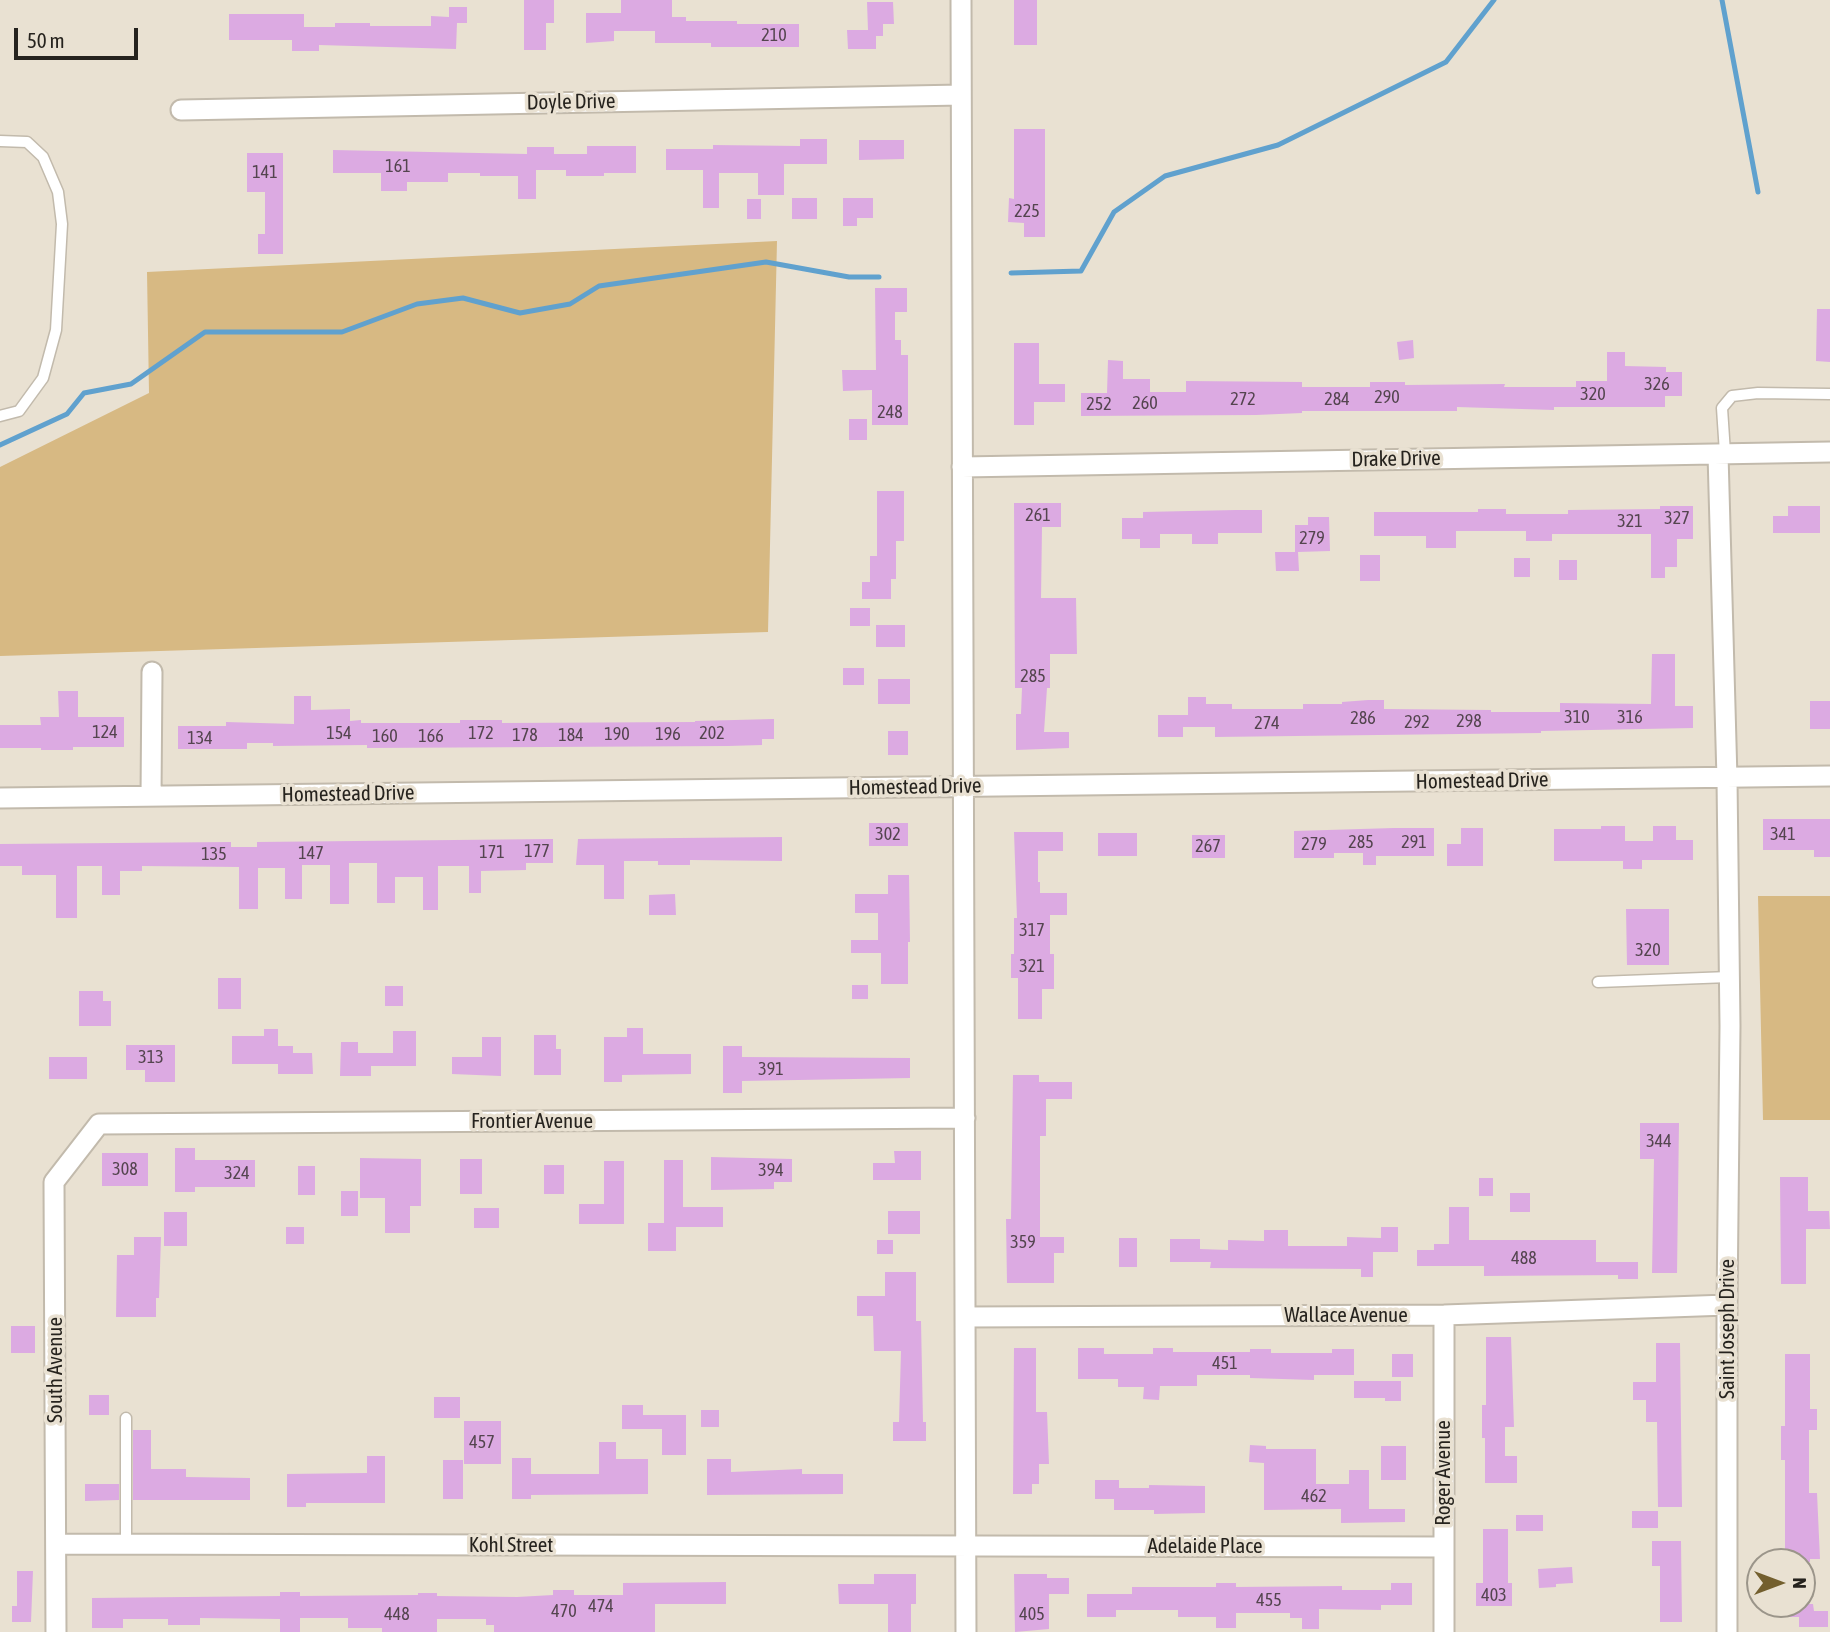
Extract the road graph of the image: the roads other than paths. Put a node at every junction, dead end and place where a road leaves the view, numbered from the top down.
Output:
1 (961, 0) edge
2 (961, 95) junction
3 (181, 110) dead end
4 (0, 141) edge
5 (1830, 394) edge
6 (0, 416) edge
7 (1830, 452) edge
8 (1722, 454) junction
9 (962, 467) junction
10 (152, 672) dead end
11 (1830, 776) edge
12 (1727, 779) junction
13 (963, 787) junction
14 (150, 796) junction
15 (0, 798) edge
16 (1729, 977) junction
17 (1598, 982) dead end
18 (965, 1118) junction
19 (99, 1124) joint
20 (1727, 1305) junction
21 (1444, 1315) junction
22 (966, 1317) junction
23 (126, 1418) dead end
24 (56, 1544) junction
25 (126, 1544) junction
26 (967, 1545) junction
27 (1443, 1547) junction
28 (56, 1632) edge
29 (966, 1632) edge
30 (1444, 1632) edge
31 (1727, 1632) edge

1 - 2 street
2 - 3 street, Doyle Drive
2 - 9 street
4 - 6 lane
5 - 8 lane
7 - 8 street, Drake Drive
8 - 9 street, Drake Drive
8 - 12 street, Saint Joseph Drive
9 - 13 street
10 - 14 street
11 - 12 street, Homestead Drive
12 - 13 street, Homestead Drive
12 - 16 street, Saint Joseph Drive
13 - 14 street, Homestead Drive
13 - 18 street
14 - 15 street, Homestead Drive
16 - 17 lane
16 - 20 street, Saint Joseph Drive
18 - 19 street, Frontier Avenue
18 - 22 street
19 - 24 street, South Avenue
20 - 21 street, Wallace Avenue
20 - 31 street, Saint Joseph Drive
21 - 22 street, Wallace Avenue
21 - 27 street, Roger Avenue
22 - 26 street
23 - 25 lane
24 - 25 street, Kohl Street
24 - 28 street, South Avenue
25 - 26 street, Kohl Street
26 - 27 street, Adelaide Place
26 - 29 street
27 - 30 street, Roger Avenue

